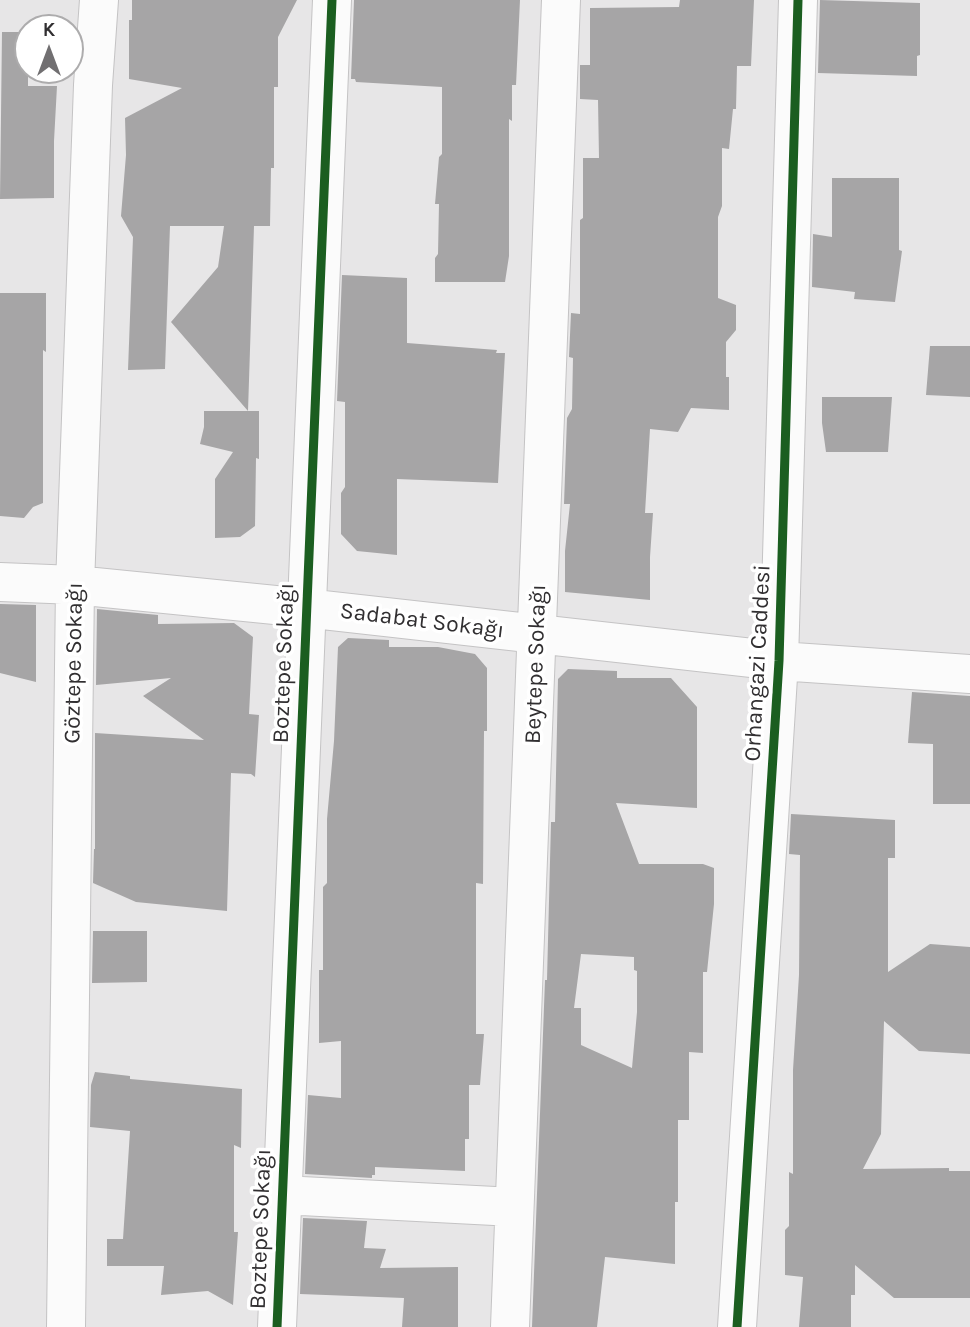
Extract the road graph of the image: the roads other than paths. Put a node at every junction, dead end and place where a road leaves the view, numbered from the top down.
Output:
1 (99, 0) edge
2 (332, 0) edge
3 (561, 0) edge
4 (798, 0) edge
5 (0, 582) edge
6 (75, 585) junction
7 (305, 608) junction
8 (537, 634) junction
9 (779, 661) junction
10 (970, 674) edge
11 (282, 1195) junction
12 (514, 1207) junction
13 (66, 1327) edge
14 (277, 1327) edge
15 (510, 1327) edge
16 (737, 1327) edge

1 - 6 street, Göztepe Sokağı
2 - 7 street, Boztepe Sokağı
3 - 8 street, Beytepe Sokağı
4 - 9 street, Orhangazi Caddesi
5 - 6 street, Sadabat Sokağı
6 - 7 street, Sadabat Sokağı
6 - 13 street, Göztepe Sokağı
7 - 8 street, Sadabat Sokağı
7 - 11 street, Boztepe Sokağı
8 - 9 street, Sadabat Sokağı
8 - 12 street, Beytepe Sokağı
9 - 10 street, Sadabat Sokağı
9 - 16 street, Orhangazi Caddesi
11 - 12 street
11 - 14 street, Boztepe Sokağı
12 - 15 street, Beytepe Sokağı

